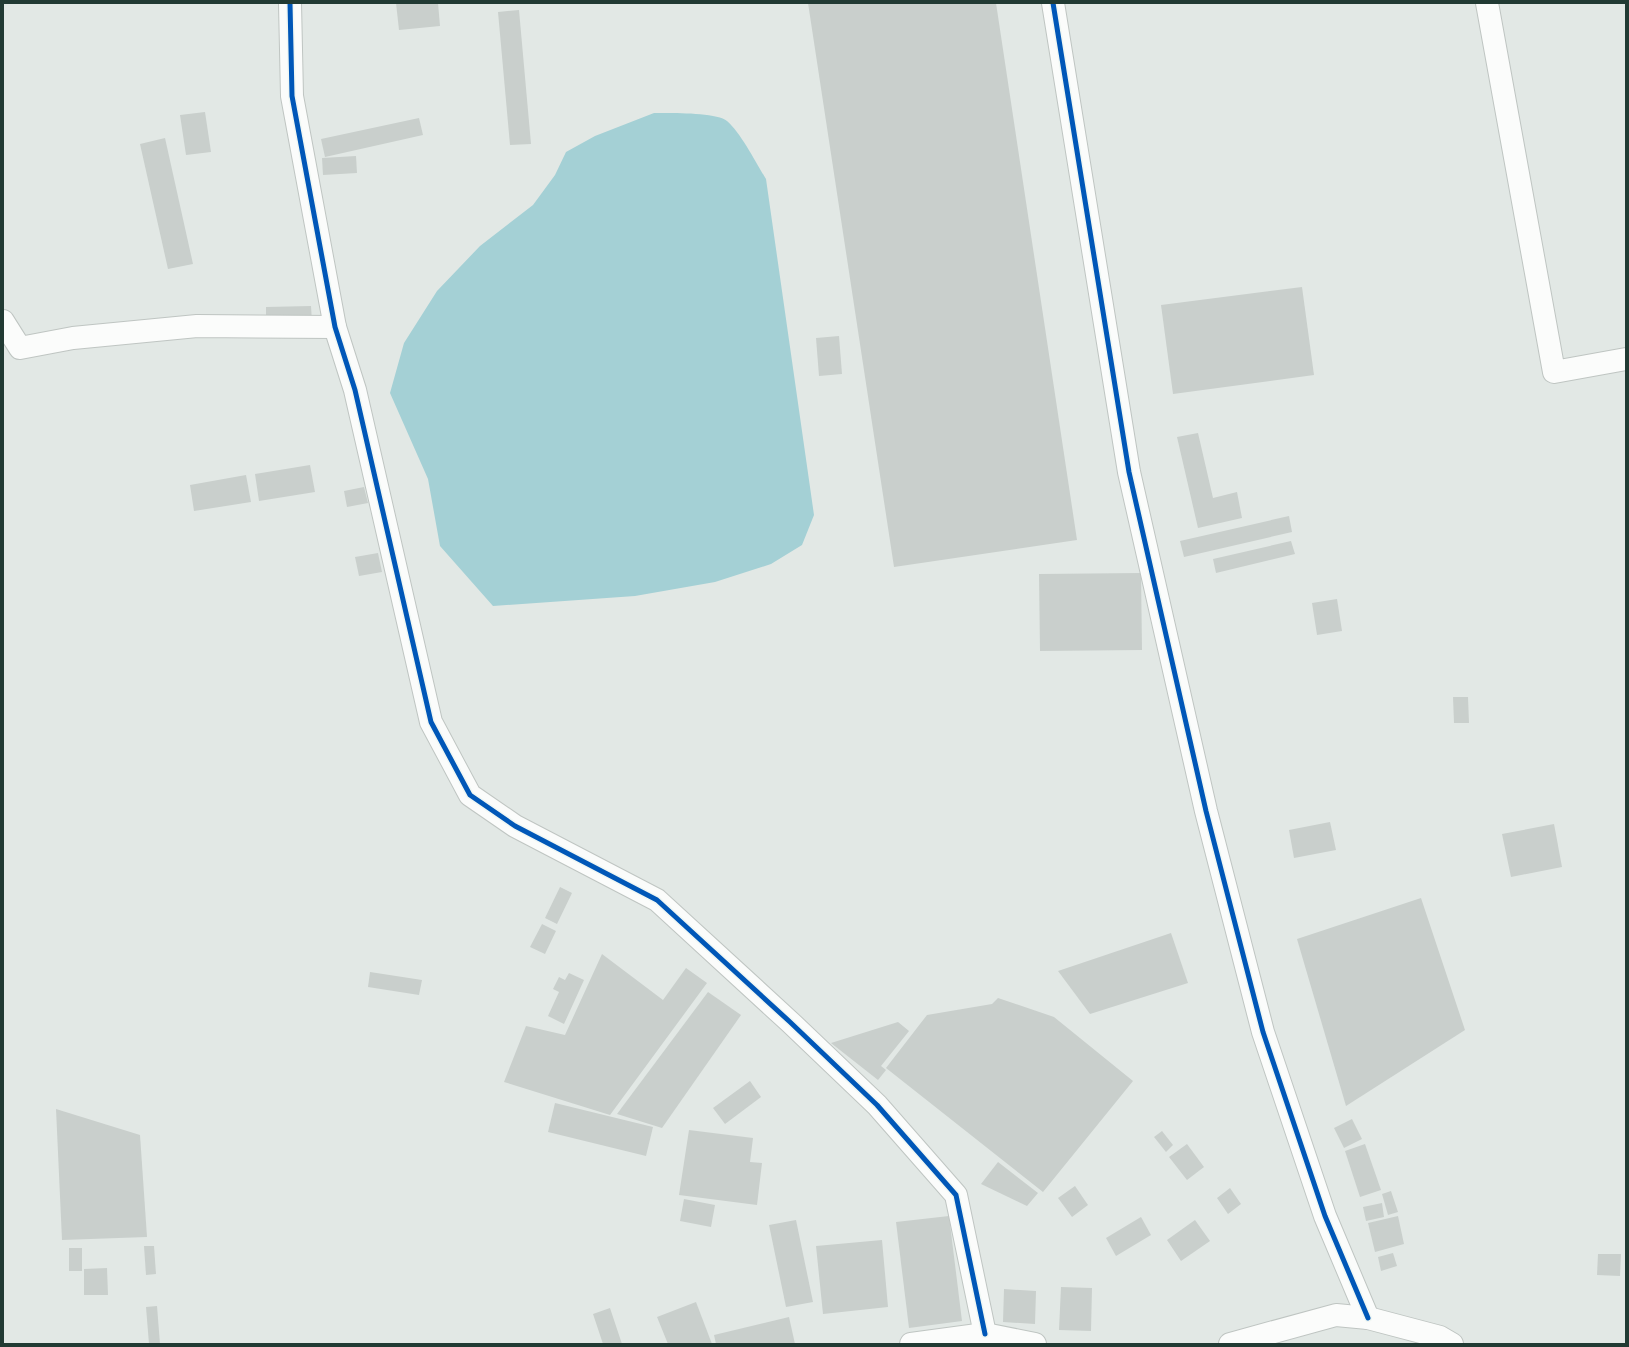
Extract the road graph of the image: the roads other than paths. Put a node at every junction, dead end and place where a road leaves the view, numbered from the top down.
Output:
1 (290, 3) edge
2 (1053, 3) edge
3 (1487, 3) edge
4 (3, 321) edge
5 (335, 327) junction
6 (1626, 358) edge
7 (1368, 1318) junction
8 (985, 1334) junction
9 (911, 1344) edge
10 (1035, 1344) edge
11 (1230, 1344) edge
12 (1452, 1344) edge

1 - 5 street
2 - 7 street
3 - 6 street
4 - 5 street
5 - 8 street
7 - 11 street
7 - 12 street
8 - 9 street
8 - 10 street

